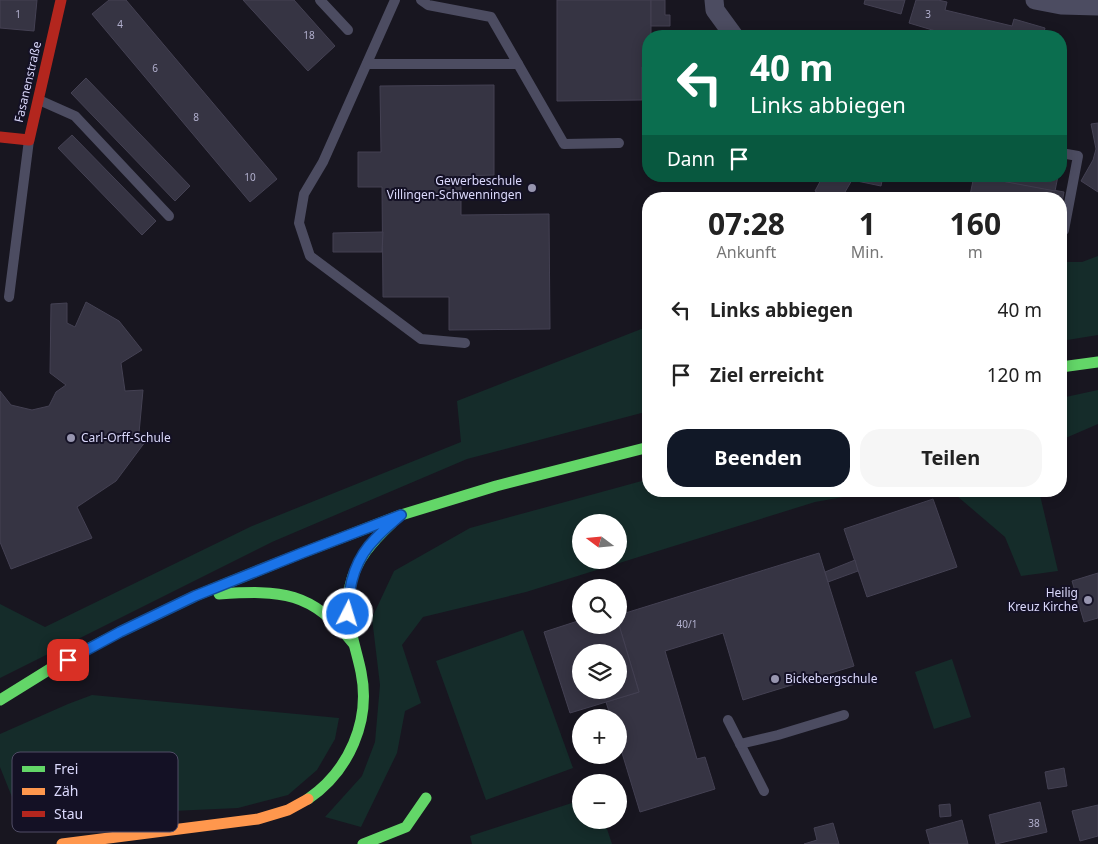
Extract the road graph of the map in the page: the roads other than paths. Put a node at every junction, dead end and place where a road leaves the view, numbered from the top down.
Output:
1 (61, 0) edge
2 (320, 0) edge
3 (395, 0) edge
4 (421, 0) edge
5 (714, 0) edge
6 (1034, 0) edge
7 (1098, 6) edge
8 (348, 30) dead end
9 (730, 30) edge
10 (367, 64) junction
11 (518, 64) junction
12 (38, 100) junction
13 (0, 137) edge
14 (29, 140) junction
15 (619, 144) dead end
16 (1067, 154) edge
17 (1067, 214) edge
18 (169, 216) dead end
19 (9, 297) dead end
20 (465, 343) dead end
21 (1098, 362) edge
22 (1067, 366) edge
23 (642, 449) edge
24 (401, 515) junction
25 (195, 596) junction
26 (353, 643) junction
27 (0, 700) edge
28 (844, 715) dead end
29 (728, 720) dead end
30 (740, 744) junction
31 (764, 791) dead end
32 (426, 798) dead end
33 (178, 829) edge
34 (156, 832) edge
35 (62, 844) edge
36 (362, 844) edge

1 - 12 main road, Fasanenstraße
2 - 8 lane
3 - 10 lane
4 - 11 lane
5 - 9 street
6 - 7 street
10 - 11 lane
10 - 20 lane
11 - 15 lane
12 - 14 main road, Fasanenstraße
12 - 18 lane
13 - 14 main road, Fasanenstraße
14 - 19 lane
16 - 17 lane
21 - 22 main road
23 - 24 main road
24 - 25 main road
24 - 26 main road
25 - 26 main road
25 - 27 main road
26 - 33 main road
28 - 30 lane
29 - 30 lane
30 - 31 lane
32 - 36 main road
34 - 35 main road

